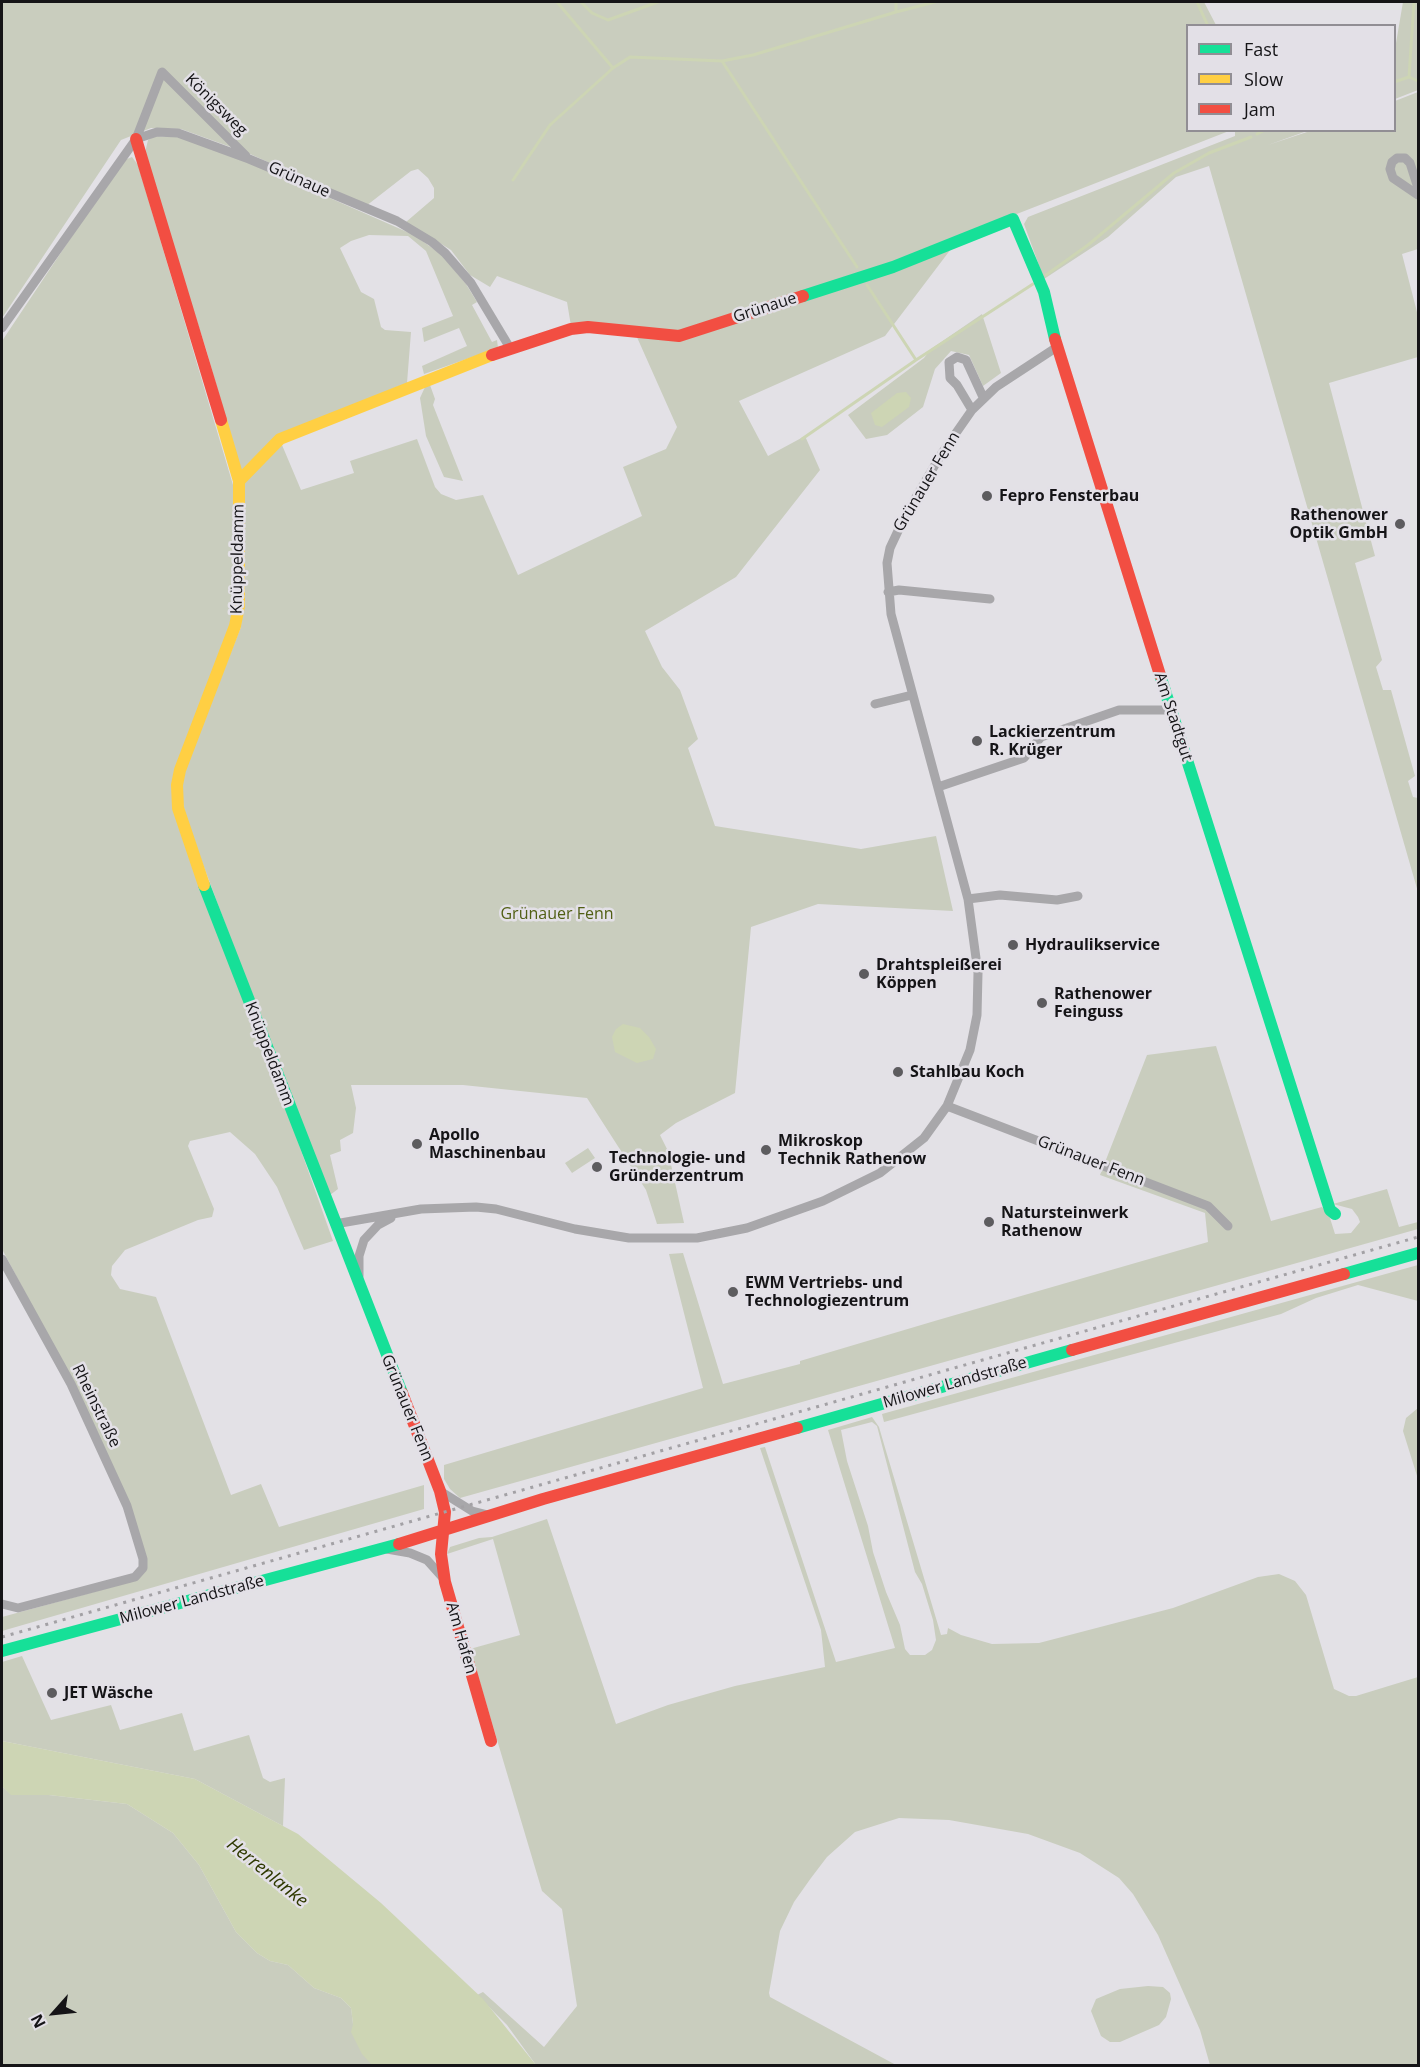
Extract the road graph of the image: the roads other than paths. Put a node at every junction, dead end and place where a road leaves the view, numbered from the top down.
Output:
1 (136, 139) junction
2 (249, 159) junction
3 (1419, 188) edge
4 (1419, 195) edge
5 (1013, 219) joint
6 (2, 328) edge
7 (1057, 347) junction
8 (510, 348) junction
9 (983, 397) junction
10 (972, 410) junction
11 (239, 481) junction
12 (888, 592) junction
13 (990, 599) dead end
14 (912, 695) junction
15 (875, 704) dead end
16 (1171, 710) junction
17 (938, 788) junction
18 (1078, 896) dead end
19 (968, 899) junction
20 (947, 1106) junction
21 (408, 1212) junction
22 (1335, 1214) dead end
23 (335, 1224) junction
24 (1228, 1226) dead end
25 (1419, 1253) edge
26 (2, 1259) edge
27 (359, 1284) junction
28 (440, 1491) junction
29 (493, 1516) junction
30 (442, 1533) junction
31 (382, 1549) junction
32 (446, 1582) junction
33 (2, 1605) edge
34 (2, 1651) edge
35 (491, 1741) dead end

1 - 2 street, Grünaue
1 - 2 street, Königsweg
1 - 6 street
1 - 11 street, Knüppeldamm
2 - 8 street, Grünaue
3 - 4 street
5 - 7 street, Am Stadtgut
5 - 8 street, Grünaue
7 - 9 street, Grünauer Fenn
7 - 16 street, Am Stadtgut
8 - 11 street, Grünaue
9 - 10 street, Grünauer Fenn
9 - 10 street
10 - 12 street, Grünauer Fenn
11 - 23 street, Knüppeldamm
12 - 13 street
12 - 14 street, Grünauer Fenn
14 - 15 street
14 - 17 street, Grünauer Fenn
16 - 17 street
16 - 22 street, Am Stadtgut
17 - 19 street, Grünauer Fenn
18 - 19 street
19 - 20 street, Grünauer Fenn
20 - 21 street, Grünauer Fenn
20 - 24 street, Grünauer Fenn
21 - 23 street, Grünauer Fenn
21 - 27 street, Grünauer Fenn
23 - 27 street, Grünauer Fenn
25 - 29 street, Milower Landstraße
26 - 33 street, Rheinstraße
27 - 28 street, Grünauer Fenn
28 - 29 street
28 - 30 street, Grünauer Fenn
29 - 30 street, Milower Landstraße
30 - 31 street, Milower Landstraße
30 - 32 street, Am Hafen
31 - 32 street, Milower Landstraße
31 - 34 street, Milower Landstraße
32 - 35 street, Am Hafen

